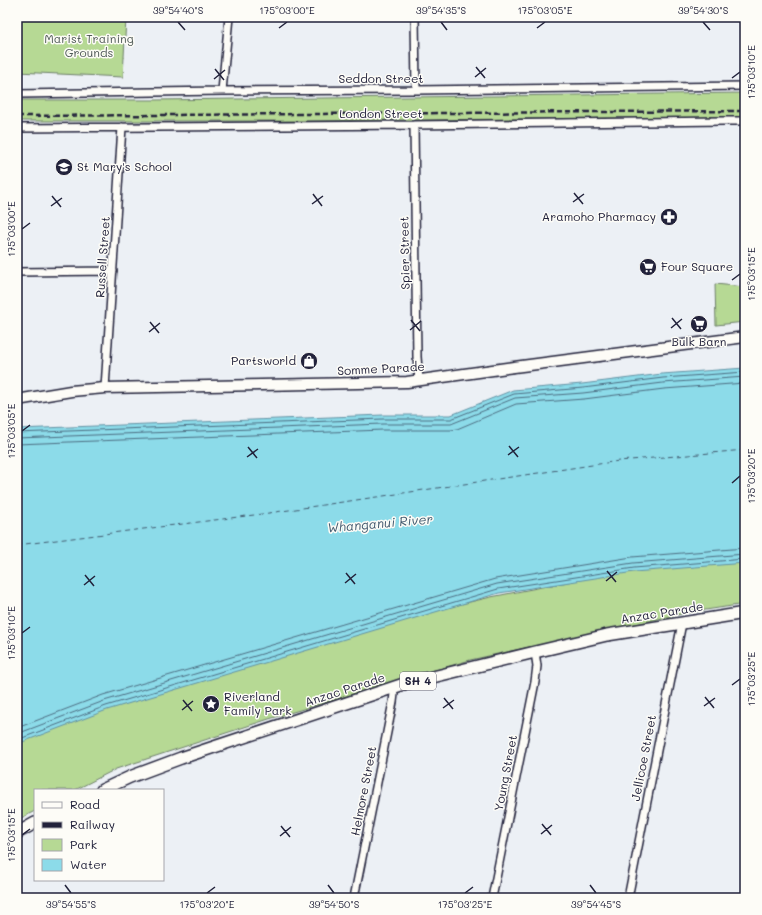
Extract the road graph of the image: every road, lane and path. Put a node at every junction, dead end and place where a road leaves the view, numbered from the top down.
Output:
1 (229, 17) edge
2 (415, 17) edge
3 (745, 86) edge
4 (416, 90) junction
5 (222, 91) junction
6 (17, 94) edge
7 (745, 121) edge
8 (414, 125) junction
9 (122, 127) junction
10 (17, 128) edge
11 (113, 271) junction
12 (17, 272) edge
13 (745, 337) edge
14 (419, 381) junction
15 (105, 388) junction
16 (17, 400) edge
17 (745, 612) edge
18 (682, 623) junction
19 (535, 652) junction
20 (391, 688) junction
21 (104, 789) edge
22 (34, 824) edge
23 (17, 833) edge
24 (354, 898) edge
25 (492, 898) edge
26 (628, 898) edge

1 - 5 street
2 - 4 street
3 - 4 street, Seddon Street
4 - 5 street, Seddon Street
5 - 6 street, Seddon Street
7 - 8 street, London Street
8 - 9 street, London Street
8 - 14 street, Spier Street
9 - 10 street, London Street
9 - 11 street, Russell Street
11 - 12 street
11 - 15 street, Russell Street
13 - 14 main road, Somme Parade
14 - 15 main road, Somme Parade
15 - 16 main road, Somme Parade
17 - 18 main road, Anzac Parade / SH 4
18 - 19 main road, Anzac Parade / SH 4
18 - 26 street, Jellicoe Street
19 - 20 main road, Anzac Parade / SH 4
19 - 25 street, Young Street
20 - 21 main road, Anzac Parade / SH 4
20 - 24 street, Helmore Street
22 - 23 main road

